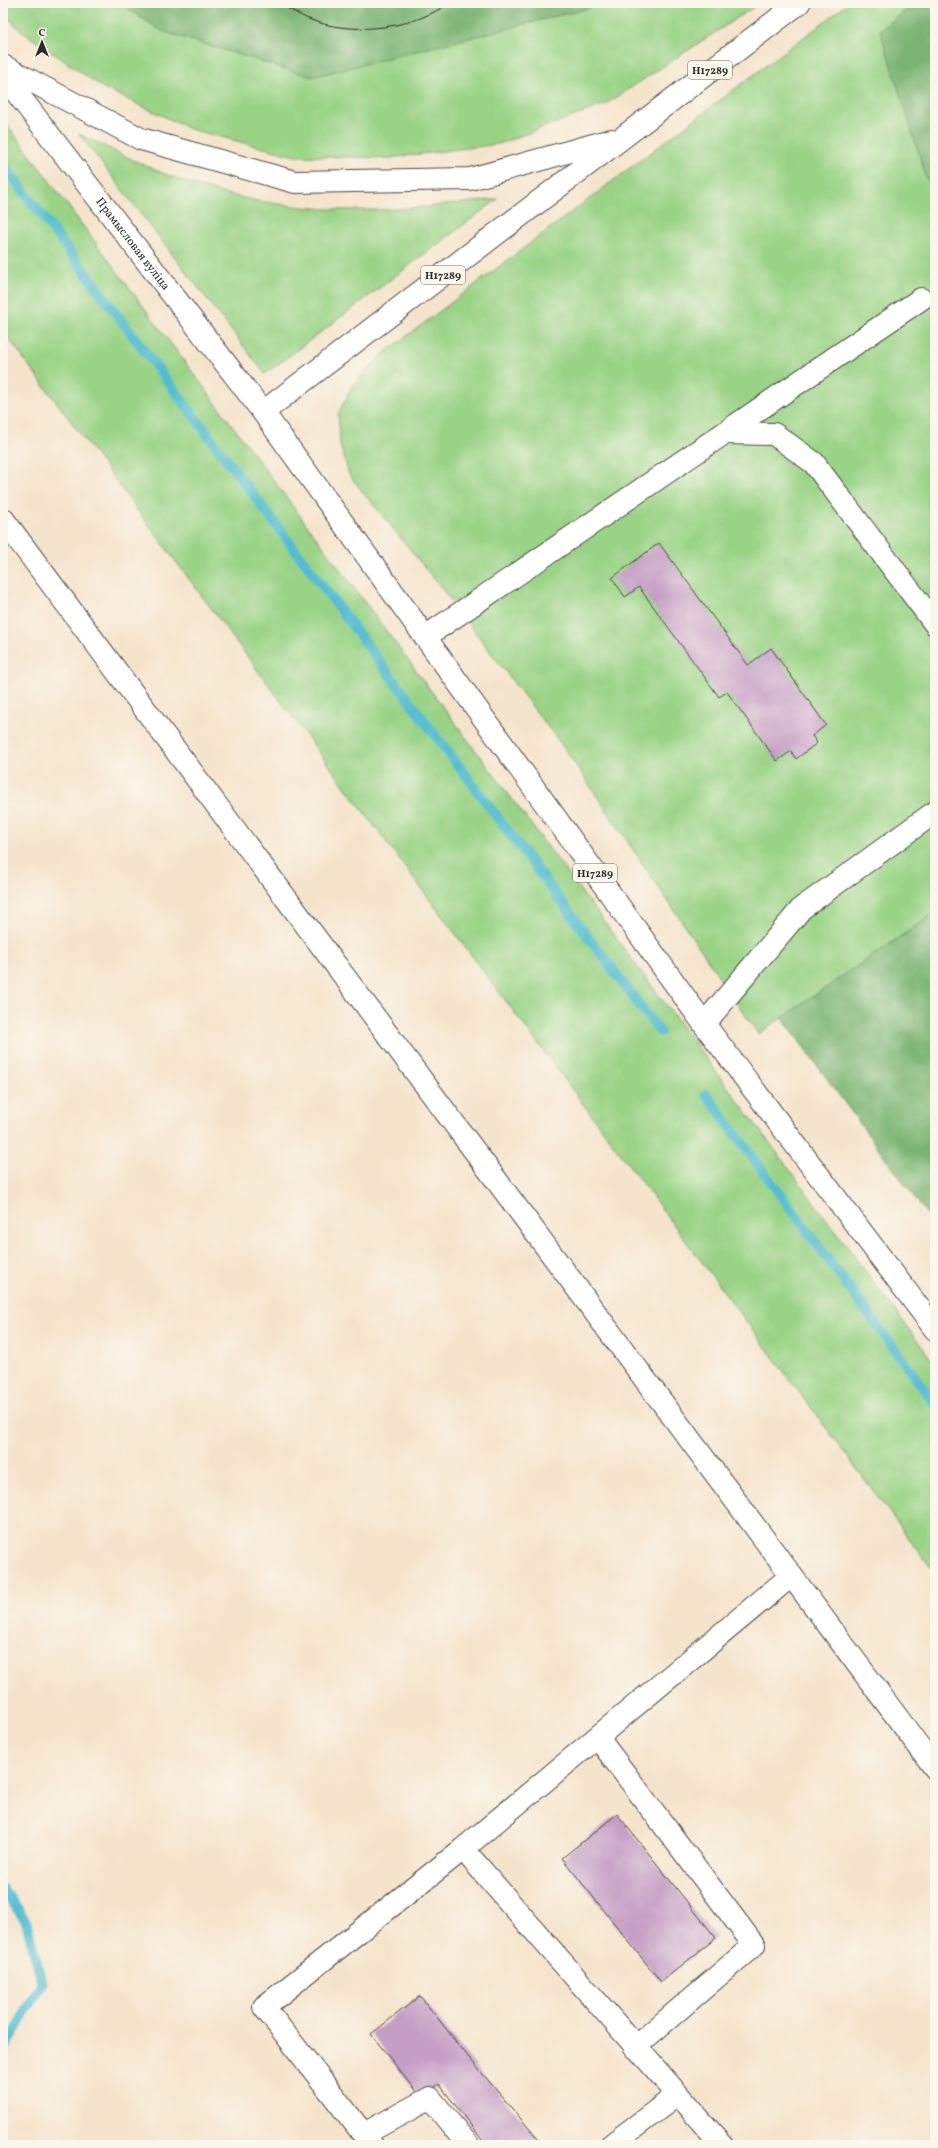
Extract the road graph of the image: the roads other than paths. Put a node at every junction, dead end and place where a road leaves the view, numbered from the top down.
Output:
1 (799, 3) edge
2 (3, 66) edge
3 (3, 75) edge
4 (622, 137) junction
5 (922, 299) dead end
6 (263, 412) junction
7 (725, 433) junction
8 (3, 519) edge
9 (935, 624) edge
10 (425, 637) junction
11 (935, 812) edge
12 (704, 1024) junction
13 (935, 1329) edge
14 (791, 1576) junction
15 (598, 1738) junction
16 (935, 1768) edge
17 (463, 1849) junction
18 (635, 2046) junction
19 (677, 2096) junction
20 (368, 2139) edge
21 (468, 2145) edge
22 (611, 2145) edge
23 (722, 2145) edge

1 - 4 main road, Н17289
2 - 4 main road
3 - 6 main road, Прамысловая вуліца
4 - 6 main road, Н17289
5 - 7 main road
6 - 10 main road, Н17289
7 - 9 main road
7 - 10 main road
8 - 14 main road
10 - 12 main road, Н17289
11 - 12 main road
12 - 13 main road, Н17289
14 - 15 main road
14 - 16 main road
15 - 17 main road
15 - 18 main road
17 - 18 main road
17 - 20 main road
18 - 19 main road
19 - 22 main road
19 - 23 main road
20 - 21 main road

